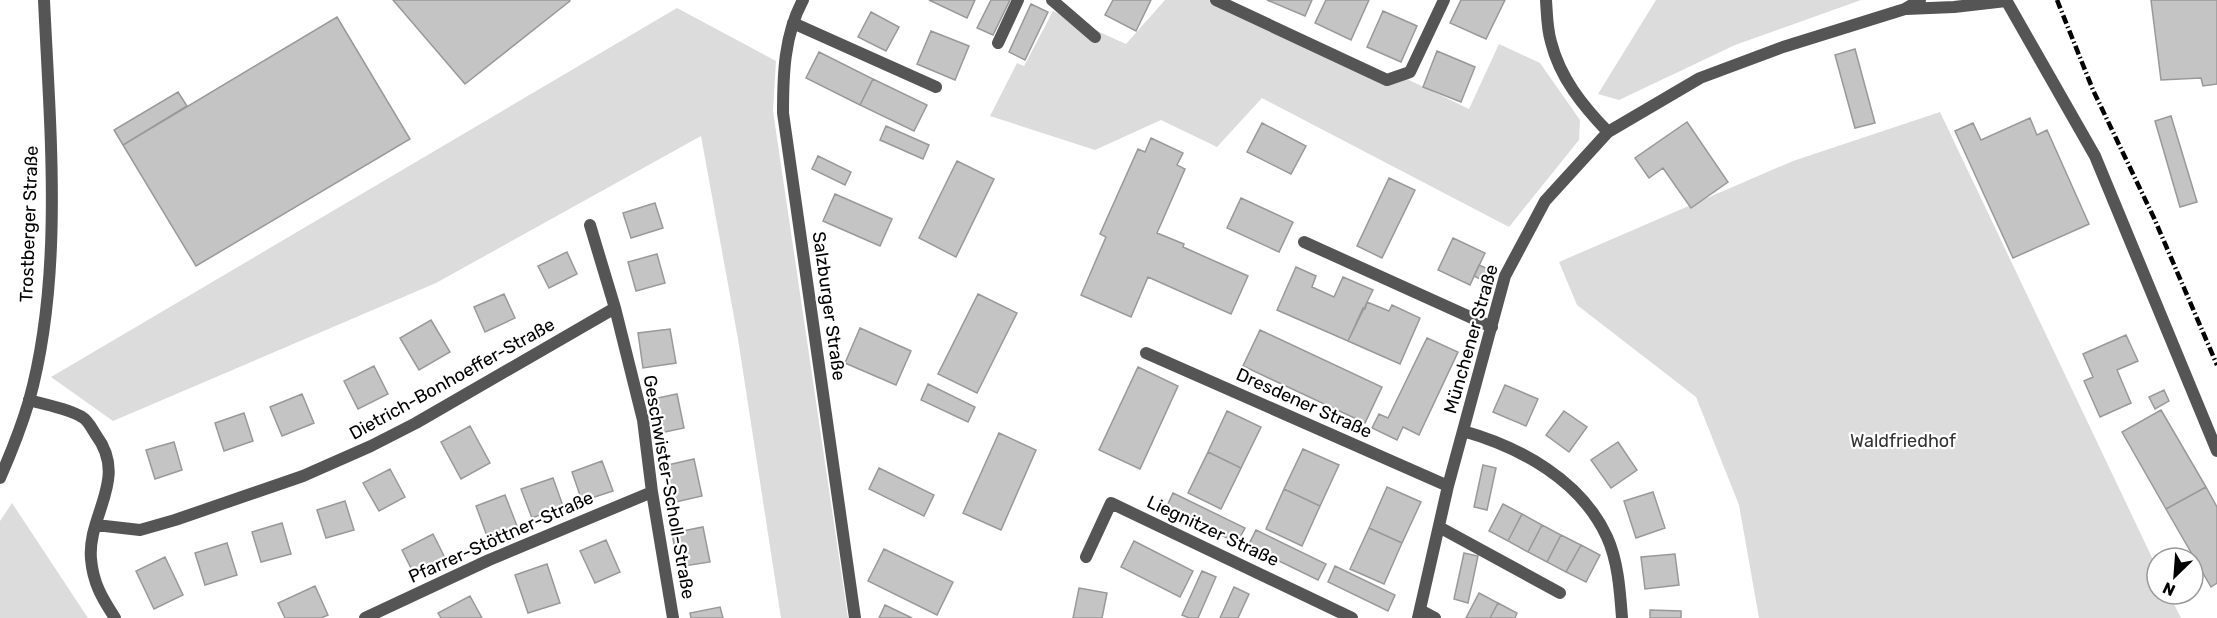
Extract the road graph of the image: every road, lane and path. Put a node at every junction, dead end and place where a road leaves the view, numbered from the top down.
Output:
1 (44, 0) edge
2 (803, 0) edge
3 (1018, 0) edge
4 (1052, 0) edge
5 (1216, 0) edge
6 (1444, 0) edge
7 (1546, 0) edge
8 (1920, 0) edge
9 (2007, 0) edge
10 (1905, 9) junction
11 (793, 23) junction
12 (1095, 37) dead end
13 (998, 43) dead end
14 (936, 87) dead end
15 (1608, 132) junction
16 (590, 225) dead end
17 (1304, 242) dead end
18 (615, 308) junction
19 (1492, 327) junction
20 (1146, 353) dead end
21 (29, 399) junction
22 (1462, 431) junction
23 (2217, 451) edge
24 (0, 478) edge
25 (1448, 486) junction
26 (652, 492) junction
27 (96, 525) junction
28 (1440, 527) junction
29 (1086, 557) dead end
30 (1560, 593) dead end
31 (1419, 614) edge
32 (115, 618) edge
33 (365, 618) edge
34 (673, 618) edge
35 (855, 618) edge
36 (1352, 618) edge
37 (1435, 618) edge
38 (1622, 618) edge

1 - 21 street, Trostberger Straße
2 - 11 street, Salzburger Straße
3 - 13 street
4 - 12 street
5 - 6 street
7 - 15 street
8 - 10 street, Münchener Straße
9 - 10 street, Münchener Straße
9 - 23 street
10 - 15 street, Münchener Straße
11 - 14 street
11 - 35 street, Salzburger Straße
15 - 19 street, Münchener Straße
16 - 18 street, Geschwister-Scholl-Straße
17 - 19 street
18 - 26 street, Geschwister-Scholl-Straße
18 - 27 street, Dietrich-Bonhoeffer-Straße
19 - 22 street, Münchener Straße
20 - 25 street, Dresdener Straße
21 - 24 street, Trostberger Straße
21 - 27 street
22 - 25 street, Münchener Straße
22 - 38 street
25 - 28 street, Münchener Straße
26 - 33 street, Pfarrer-Stöttner-Straße
26 - 34 street, Geschwister-Scholl-Straße
27 - 32 street
28 - 30 street
28 - 31 street, Münchener Straße
29 - 36 street, Liegnitzer Straße
31 - 37 street

